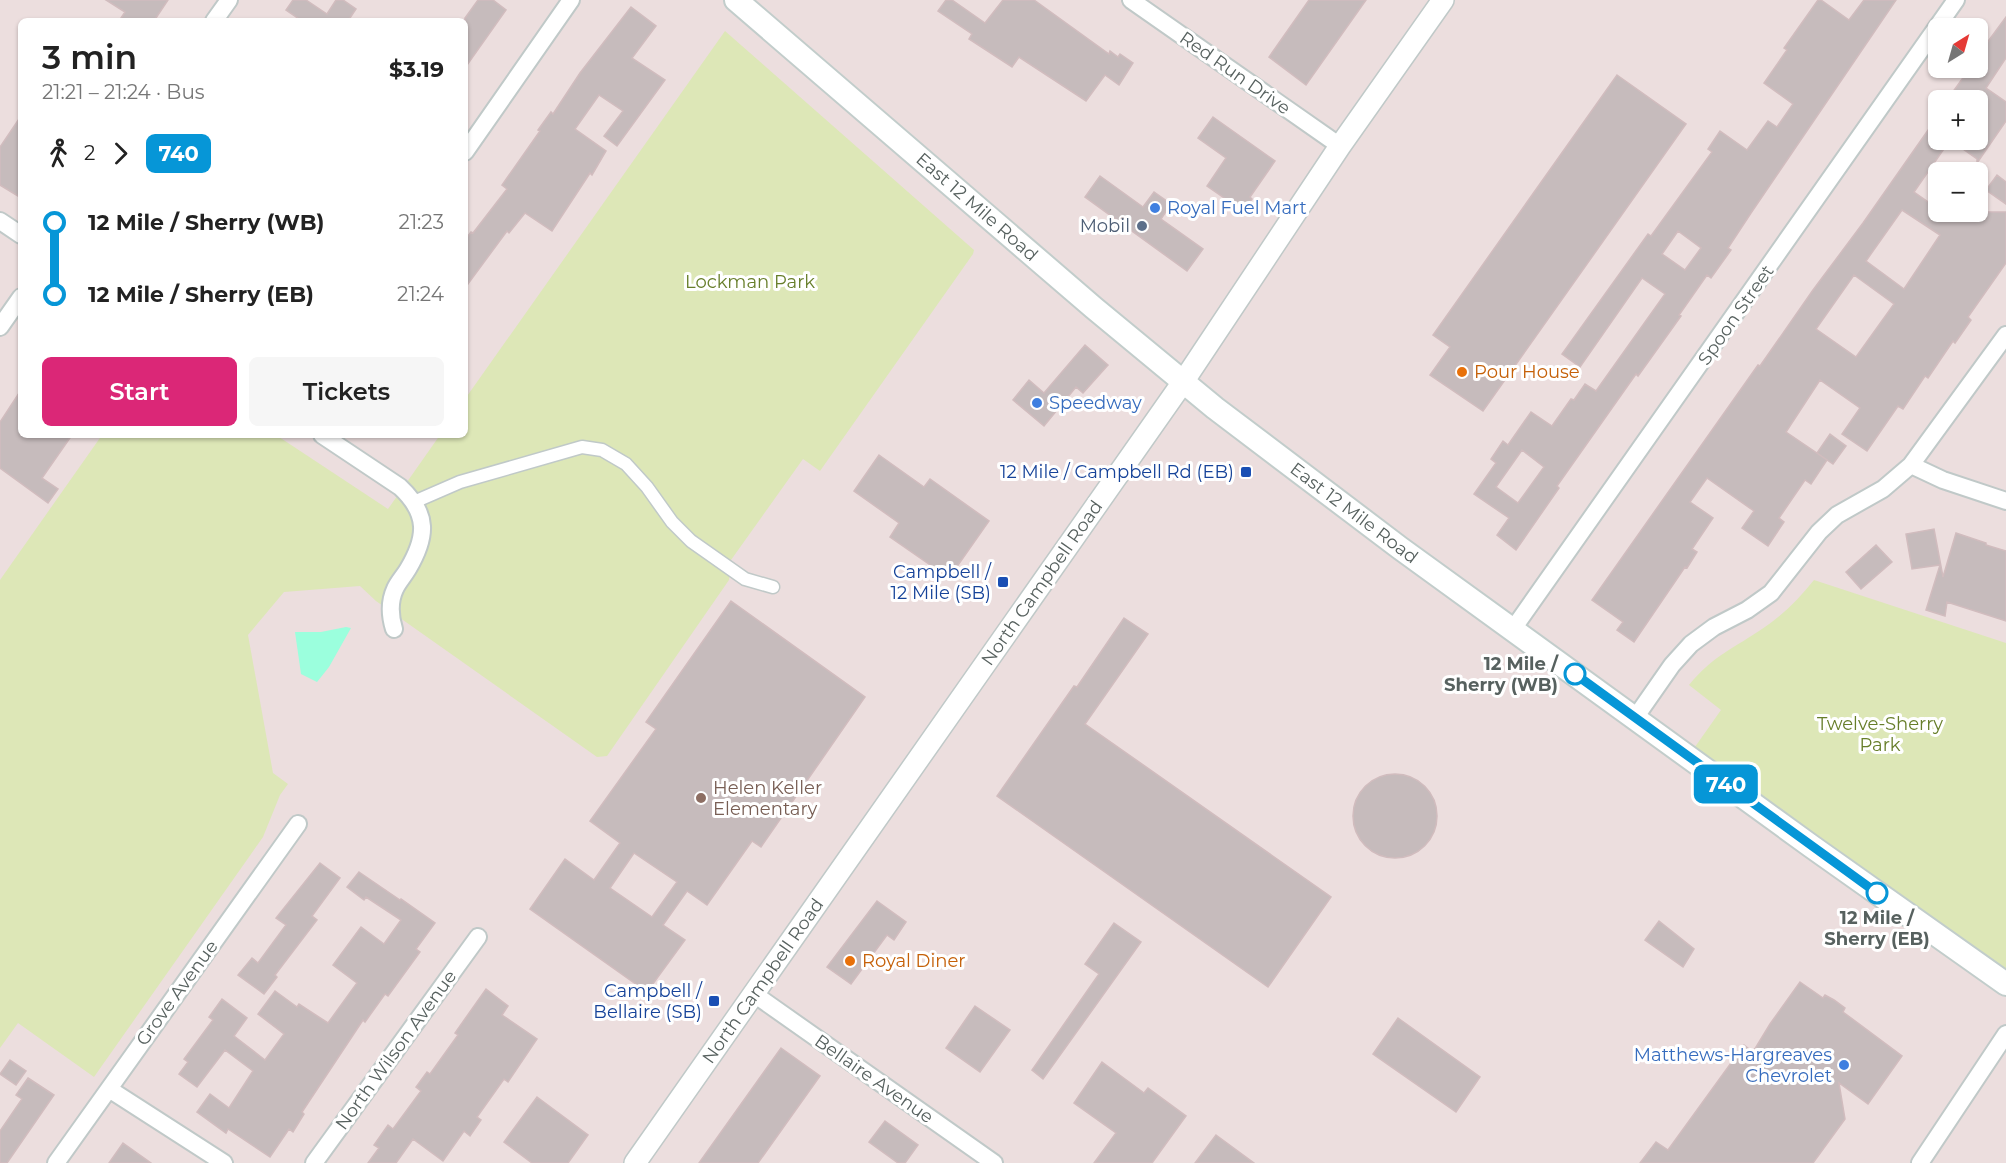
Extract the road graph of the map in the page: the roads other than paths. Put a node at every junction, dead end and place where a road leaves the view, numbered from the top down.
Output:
1 (229, 0) edge
2 (572, 0) edge
3 (736, 0) edge
4 (1131, 0) edge
5 (1443, 0) edge
6 (1956, 0) edge
7 (216, 18) edge
8 (1340, 146) junction
9 (468, 148) edge
10 (0, 221) edge
11 (18, 233) edge
12 (18, 301) edge
13 (0, 327) edge
14 (2006, 335) edge
15 (1183, 382) junction
16 (326, 438) edge
17 (1911, 465) junction
18 (2006, 501) edge
19 (414, 502) junction
20 (773, 587) dead end
21 (394, 629) dead end
22 (1513, 629) junction
23 (1635, 718) junction
24 (298, 824) dead end
25 (477, 937) dead end
26 (2006, 984) edge
27 (754, 994) junction
28 (2006, 1034) edge
29 (109, 1089) junction
30 (56, 1163) edge
31 (224, 1163) edge
32 (314, 1163) edge
33 (635, 1163) edge
34 (994, 1163) edge
35 (1920, 1163) edge

1 - 7 street
2 - 9 street
3 - 15 main road, East 12 Mile Road
4 - 8 street, Red Run Drive
5 - 8 street, North Campbell Road
6 - 22 street, Spoon Street
8 - 15 street, North Campbell Road
10 - 11 street
12 - 13 street
14 - 17 street
15 - 22 main road, East 12 Mile Road
15 - 27 street, North Campbell Road
16 - 19 street
17 - 18 street
17 - 23 street
19 - 20 street
19 - 21 street
22 - 23 main road, East 12 Mile Road
23 - 26 main road, East 12 Mile Road
24 - 29 street, Grove Avenue
25 - 32 street, North Wilson Avenue
27 - 33 street, North Campbell Road
27 - 34 street, Bellaire Avenue
28 - 35 street
29 - 30 street, Grove Avenue
29 - 31 street

